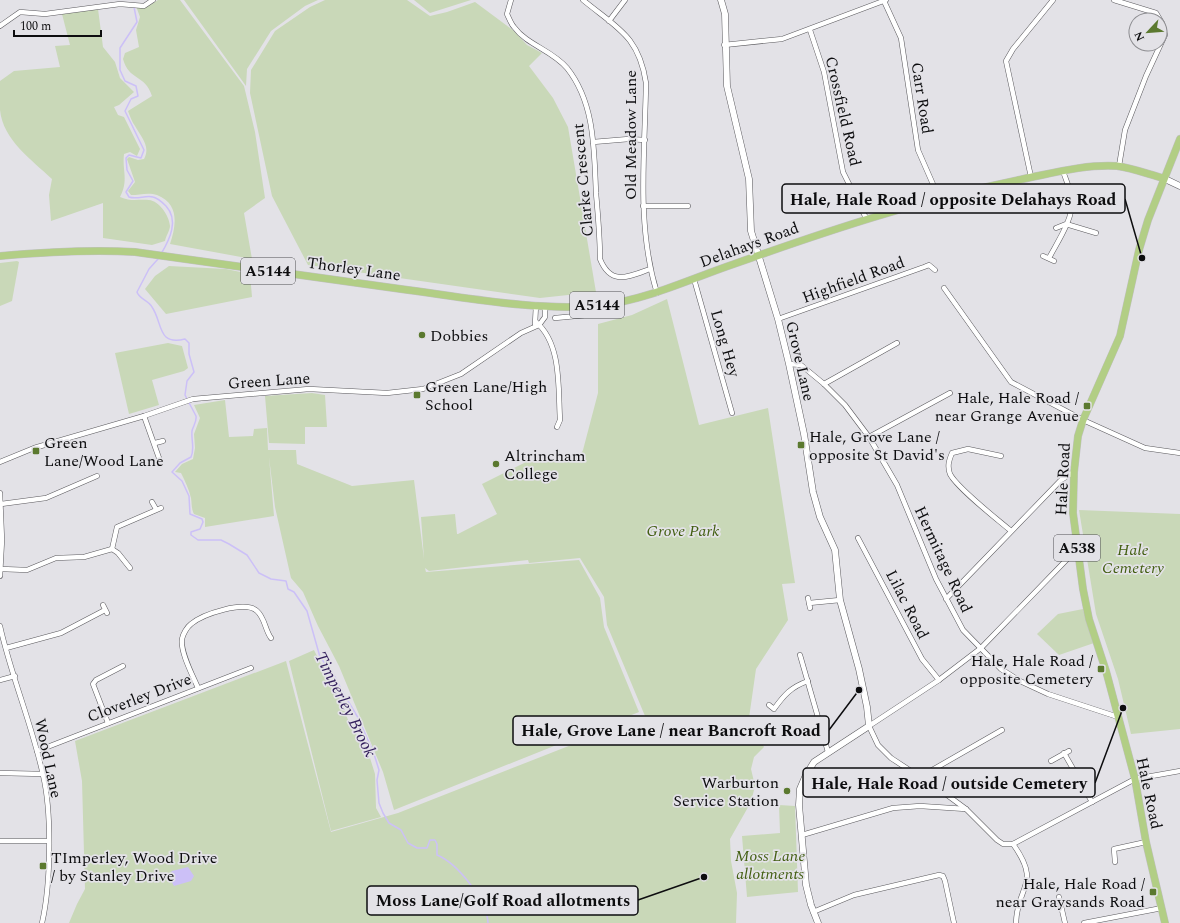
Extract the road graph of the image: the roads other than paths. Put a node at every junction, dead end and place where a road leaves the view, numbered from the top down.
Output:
1 (153, 0) edge
2 (511, 0) edge
3 (583, 0) edge
4 (625, 0) edge
5 (722, 0) edge
6 (885, 0) edge
7 (1053, 0) edge
8 (1114, 0) edge
9 (609, 22) junction
10 (0, 26) edge
11 (810, 30) junction
12 (724, 44) junction
13 (1180, 139) edge
14 (645, 140) junction
15 (593, 142) junction
16 (1119, 166) junction
17 (1064, 171) junction
18 (1031, 177) junction
19 (1163, 178) junction
20 (1180, 186) edge
21 (939, 198) junction
22 (643, 206) junction
23 (688, 206) dead end
24 (866, 218) junction
25 (1066, 224) junction
26 (1056, 228) dead end
27 (1096, 233) dead end
28 (758, 255) junction
29 (0, 256) edge
30 (1043, 256) dead end
31 (1049, 258) junction
32 (1054, 261) dead end
33 (650, 269) junction
34 (935, 270) dead end
35 (694, 279) junction
36 (944, 288) dead end
37 (657, 293) junction
38 (536, 305) junction
39 (601, 305) junction
40 (545, 306) junction
41 (555, 318) dead end
42 (778, 319) junction
43 (538, 323) junction
44 (897, 343) dead end
45 (789, 364) junction
46 (824, 384) junction
47 (950, 392) dead end
48 (732, 413) dead end
49 (144, 416) junction
50 (1083, 420) junction
51 (558, 427) dead end
52 (869, 437) junction
53 (164, 441) dead end
54 (155, 443) junction
55 (1180, 453) edge
56 (1002, 456) dead end
57 (159, 458) dead end
58 (0, 462) edge
59 (1074, 472) junction
60 (97, 476) dead end
61 (0, 493) edge
62 (152, 502) dead end
63 (1, 504) edge
64 (1011, 531) junction
65 (858, 538) dead end
66 (112, 549) junction
67 (1077, 549) junction
68 (1, 550) edge
69 (130, 568) dead end
70 (1, 569) edge
71 (0, 576) edge
72 (946, 599) junction
73 (840, 600) junction
74 (809, 603) dead end
75 (103, 605) dead end
76 (0, 626) edge
77 (271, 638) dead end
78 (6, 648) junction
79 (981, 648) junction
80 (800, 655) dead end
81 (124, 666) dead end
82 (251, 668) dead end
83 (15, 676) junction
84 (0, 680) edge
85 (939, 680) junction
86 (808, 681) junction
87 (198, 688) junction
88 (769, 705) dead end
89 (1118, 717) junction
90 (108, 723) junction
91 (869, 726) junction
92 (1002, 730) dead end
93 (37, 751) junction
94 (1069, 751) dead end
95 (828, 752) junction
96 (1064, 753) junction
97 (1051, 761) dead end
98 (1180, 771) edge
99 (0, 773) edge
100 (43, 774) junction
101 (920, 777) junction
102 (1135, 779) junction
103 (1092, 802) junction
104 (966, 809) junction
105 (802, 835) junction
106 (0, 841) edge
107 (48, 841) junction
108 (1146, 842) junction
109 (1013, 844) junction
110 (1115, 862) dead end
111 (1059, 897) dead end
112 (1162, 908) junction
113 (813, 912) junction
114 (42, 923) edge
115 (818, 923) edge
116 (954, 923) edge
117 (1016, 923) edge
118 (1065, 923) edge
119 (1084, 923) edge
120 (1165, 923) edge

1 - 10 street
2 - 15 street, Clarke Crescent
3 - 9 street, Old Meadow Lane
4 - 9 street
5 - 12 street, Grove Lane
6 - 11 street
6 - 21 street, Carr Road
7 - 18 street
8 - 16 street
9 - 14 street, Old Meadow Lane
11 - 12 street
11 - 24 street, Crossfield Road
12 - 28 street, Grove Lane
13 - 19 main road, Hale Road / A538
14 - 15 street
14 - 22 street, Old Meadow Lane
15 - 33 street, Clarke Crescent
16 - 17 main road, Delahays Road / A5144
16 - 19 main road, Delahays Road / A5144
17 - 18 main road, Delahays Road / A5144
17 - 25 street
18 - 21 main road, Delahays Road / A5144
19 - 20 street
19 - 50 main road, Hale Road / A538
21 - 24 main road, Delahays Road / A5144
22 - 23 street
22 - 33 street, Old Meadow Lane
24 - 28 main road, Delahays Road / A5144
25 - 26 street
25 - 27 street
25 - 31 street
28 - 35 main road, Delahays Road / A5144
28 - 42 street, Grove Lane
29 - 38 main road, Thorley Lane / A5144
30 - 31 street
31 - 32 street
33 - 37 street, Old Meadow Lane
34 - 42 street, Highfield Road
35 - 37 main road, Delahays Road / A5144
35 - 48 street, Long Hey
36 - 50 street
37 - 39 main road, Delahays Road / A5144
38 - 40 main road, Delahays Road / A5144
38 - 43 street
39 - 40 main road, Delahays Road / A5144
39 - 41 street, Delahays Road
40 - 43 street
42 - 45 street, Grove Lane
43 - 49 street, Green Lane
43 - 51 street
44 - 46 street
45 - 46 street, Hermitage Road
45 - 73 street, Grove Lane
46 - 52 street, Hermitage Road
47 - 52 street
49 - 54 street
49 - 58 street, Green Lane
50 - 55 street
50 - 59 main road, Hale Road / A538
52 - 72 street, Hermitage Road
53 - 54 street
54 - 57 street
56 - 64 street
59 - 64 street
59 - 67 main road, Hale Road / A538
60 - 63 street
61 - 63 street
62 - 66 street
63 - 68 street
64 - 72 street
65 - 85 street, Lilac Road
66 - 69 street
66 - 70 street
67 - 79 street
67 - 89 main road, Hale Road / A538
68 - 70 street
70 - 71 street
72 - 79 street, Hermitage Road
73 - 74 street
73 - 91 street, Grove Lane
75 - 78 street
76 - 78 street, Wood Lane
77 - 87 street
78 - 83 street, Wood Lane
79 - 85 street
79 - 89 street, Hermitage Road
80 - 86 street
81 - 90 street
82 - 87 street, Cloverley Drive
83 - 84 street
83 - 93 street, Wood Lane
85 - 91 street
86 - 88 street
86 - 95 street
87 - 90 street, Cloverley Drive
89 - 102 main road, Hale Road / A538
90 - 93 street, Cloverley Drive
91 - 95 street
91 - 101 street
92 - 101 street
93 - 100 street, Wood Lane
94 - 96 street
95 - 105 street
96 - 97 street
96 - 103 street
98 - 102 street
99 - 100 street
100 - 107 street, Wood Lane
101 - 104 street
102 - 103 street
102 - 108 main road, Hale Road / A538
103 - 109 street
104 - 105 street
104 - 109 street
105 - 113 street
106 - 107 street
107 - 114 street, Wood Lane
108 - 110 street
108 - 112 main road, Hale Road / A538
109 - 117 street
111 - 118 street
112 - 119 street
112 - 120 main road, Hale Road / A538
113 - 115 street
113 - 116 street

